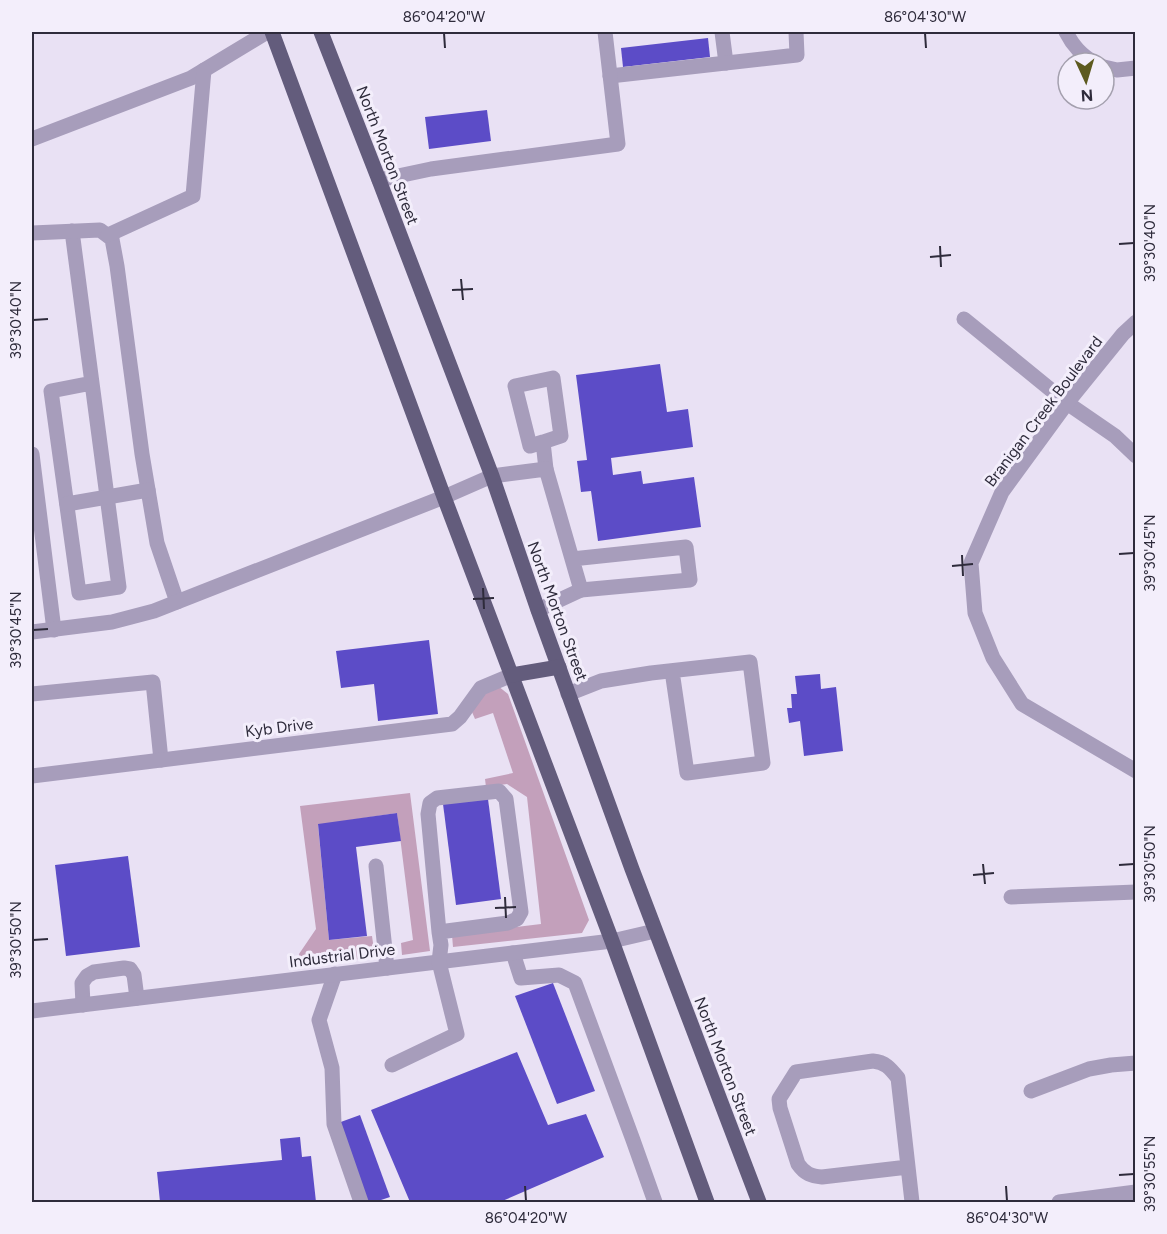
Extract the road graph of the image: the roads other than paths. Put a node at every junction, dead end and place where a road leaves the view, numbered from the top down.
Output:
1 (269, 32) edge
2 (321, 32) edge
3 (605, 32) edge
4 (722, 32) edge
5 (795, 32) edge
6 (1066, 32) edge
7 (1078, 51) edge
8 (726, 63) junction
9 (1136, 68) edge
10 (204, 70) junction
11 (1116, 70) edge
12 (610, 76) junction
13 (32, 139) edge
14 (380, 180) junction
15 (72, 231) junction
16 (32, 232) edge
17 (108, 236) junction
18 (964, 319) dead end
19 (1136, 322) edge
20 (92, 383) junction
21 (1067, 403) junction
22 (543, 442) junction
23 (32, 454) edge
24 (1136, 456) edge
25 (546, 469) junction
26 (492, 476) junction
27 (148, 490) junction
28 (107, 497) junction
29 (444, 497) junction
30 (67, 504) junction
31 (572, 559) junction
32 (581, 590) junction
33 (177, 602) junction
34 (538, 610) junction
35 (54, 630) junction
36 (32, 632) edge
37 (559, 667) junction
38 (672, 670) junction
39 (512, 675) junction
40 (32, 694) edge
41 (568, 694) junction
42 (161, 760) junction
43 (1136, 771) edge
44 (32, 776) edge
45 (376, 866) dead end
46 (1136, 892) edge
47 (1011, 897) dead end
48 (655, 931) junction
49 (439, 932) junction
50 (612, 941) junction
51 (513, 953) junction
52 (439, 962) junction
53 (387, 968) junction
54 (335, 974) junction
55 (137, 998) junction
56 (83, 1005) junction
57 (32, 1011) edge
58 (1136, 1063) edge
59 (392, 1065) dead end
60 (1031, 1091) dead end
61 (908, 1167) junction
62 (1136, 1192) edge
63 (361, 1203) edge
64 (655, 1203) edge
65 (707, 1203) edge
66 (759, 1203) edge
67 (912, 1203) edge
68 (1059, 1203) edge

1 - 10 street
1 - 29 main road
2 - 14 main road, North Morton Street
3 - 12 street
4 - 8 street
5 - 8 street
6 - 7 street
8 - 12 street
9 - 11 street
10 - 13 street
10 - 17 street
12 - 14 street
14 - 26 main road, North Morton Street
15 - 16 street
15 - 17 street
15 - 20 street
17 - 27 street
18 - 21 street
19 - 21 street, Branigan Creek Boulevard
20 - 28 street
20 - 30 street
21 - 24 street
21 - 43 street, Branigan Creek Boulevard
22 - 22 street
22 - 25 street
23 - 35 street
25 - 26 street
25 - 31 street
26 - 29 street
26 - 34 main road, North Morton Street
27 - 28 street
27 - 33 street
28 - 30 street
28 - 30 street
29 - 33 street
29 - 39 main road
31 - 32 street
31 - 32 street
32 - 34 street
33 - 35 street
34 - 37 main road, North Morton Street
35 - 36 street
37 - 39 main road
37 - 41 main road, North Morton Street
38 - 38 street
38 - 41 street
39 - 42 street, Kyb Drive
39 - 50 main road
40 - 42 street
41 - 48 main road, North Morton Street
42 - 44 street, Kyb Drive
45 - 53 street
46 - 47 street
48 - 50 street, Industrial Drive
48 - 66 main road, North Morton Street
49 - 49 street
49 - 52 street
50 - 51 street, Industrial Drive
50 - 65 main road
51 - 52 street, Industrial Drive
51 - 64 street
52 - 53 street, Industrial Drive
52 - 59 street
53 - 54 street, Industrial Drive
54 - 55 street, Industrial Drive
54 - 63 street
55 - 56 street, Industrial Drive
55 - 56 street
56 - 57 street, Industrial Drive
58 - 60 street
61 - 61 street
61 - 67 street
62 - 68 street

